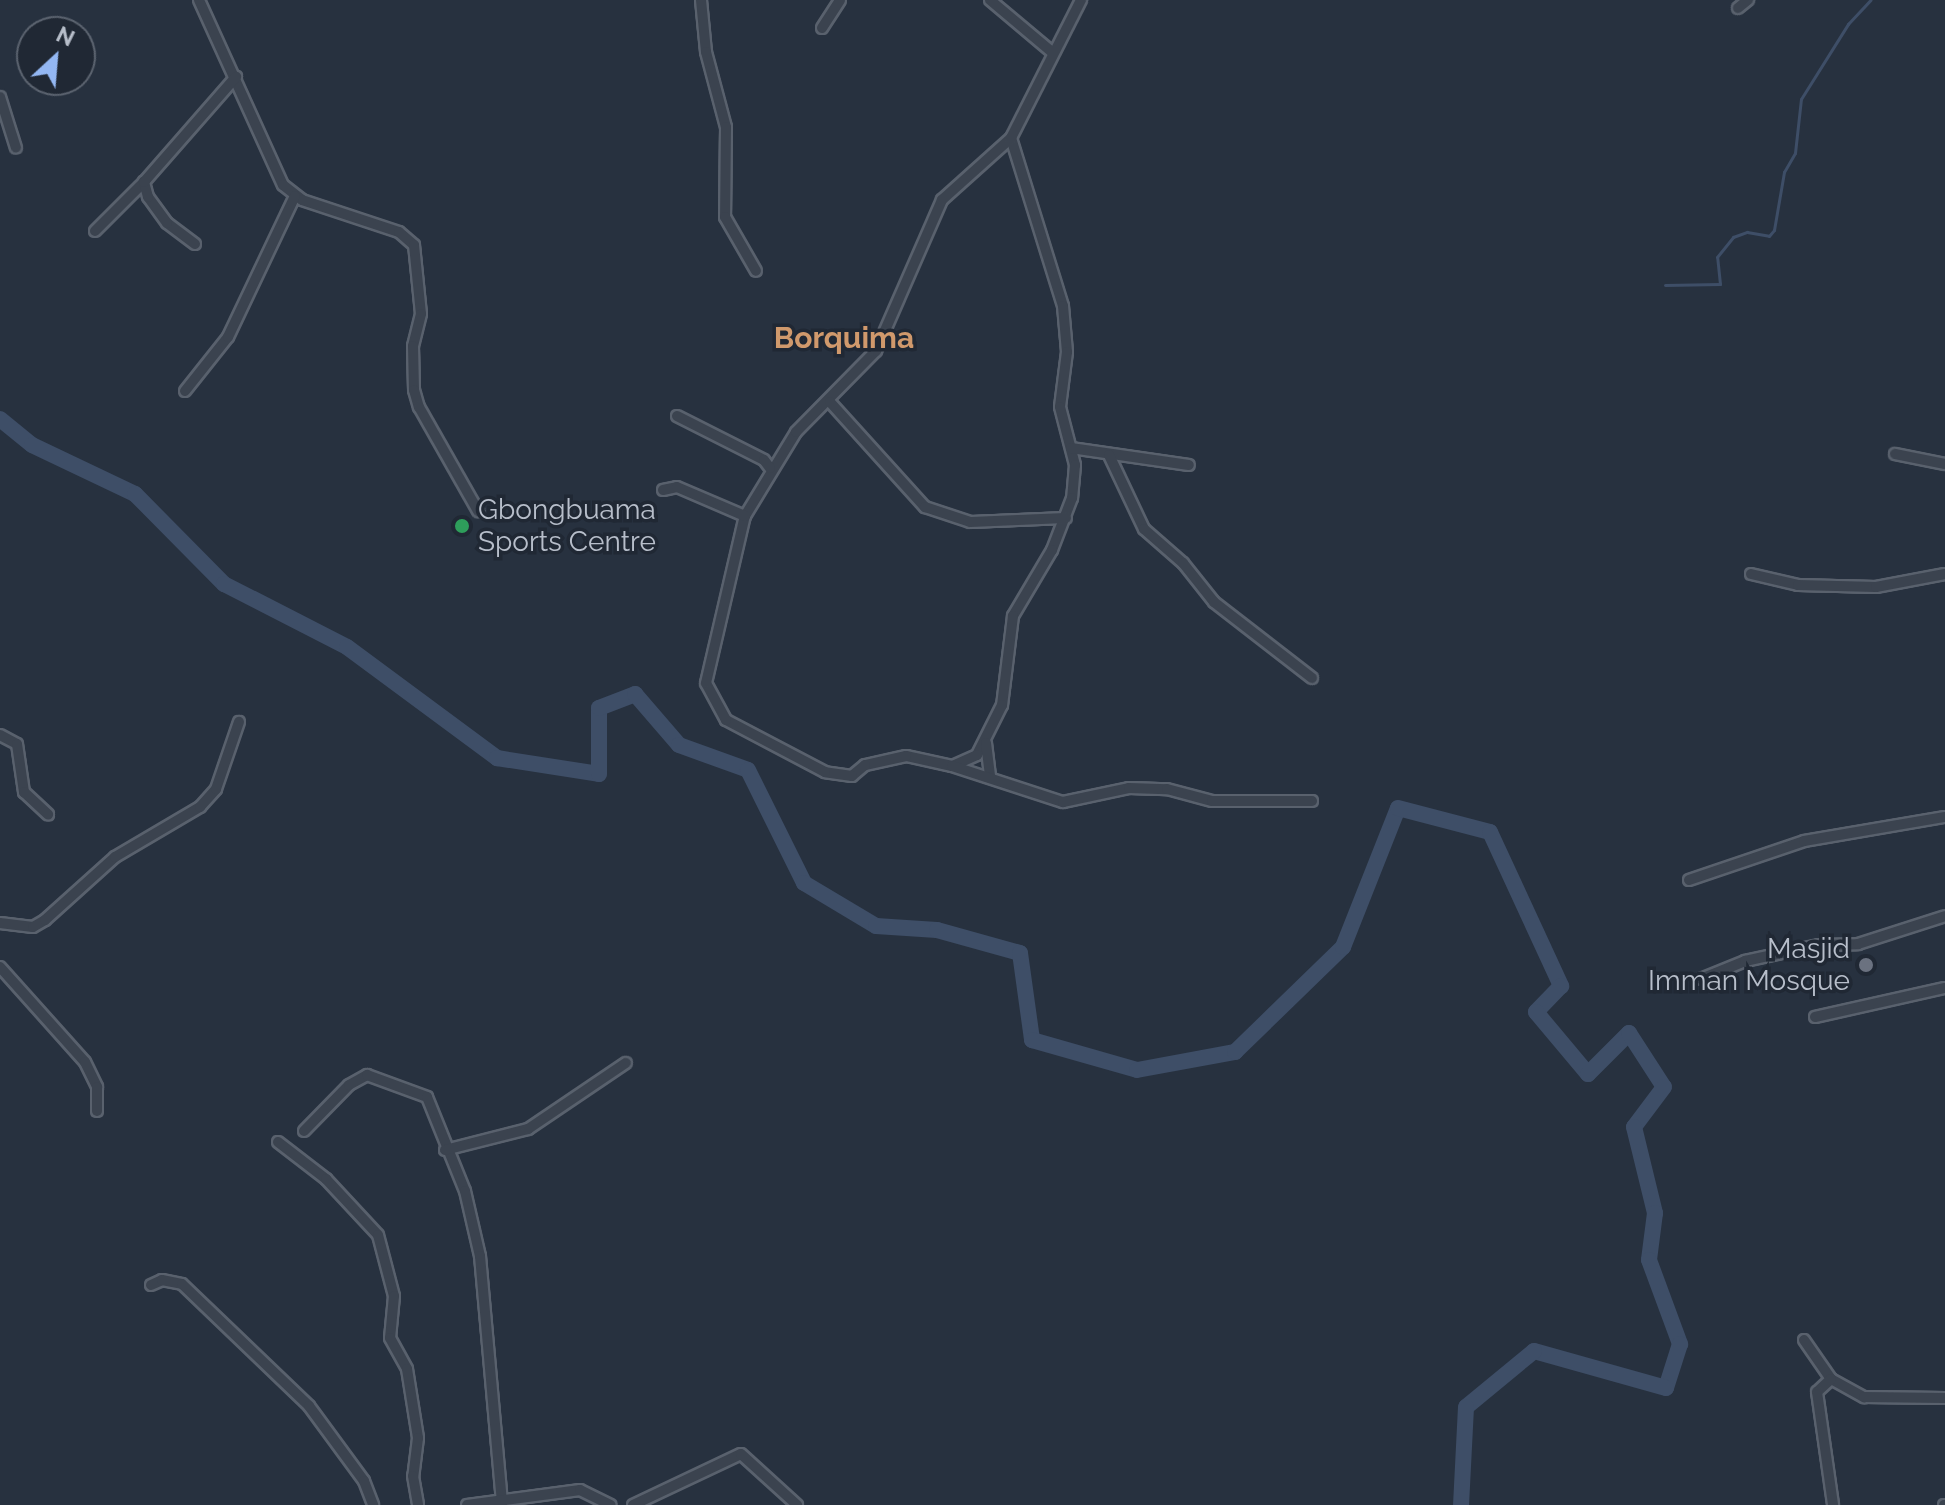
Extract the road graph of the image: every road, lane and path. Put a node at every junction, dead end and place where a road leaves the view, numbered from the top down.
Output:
1 (199, 0) edge
2 (701, 0) edge
3 (840, 0) edge
4 (990, 0) edge
5 (1081, 0) edge
6 (1748, 0) edge
7 (1738, 8) dead end
8 (822, 28) dead end
9 (1052, 52) junction
10 (236, 77) junction
11 (0, 97) edge
12 (1011, 138) junction
13 (16, 148) dead end
14 (144, 182) junction
15 (295, 196) junction
16 (95, 231) dead end
17 (195, 244) dead end
18 (756, 271) dead end
19 (185, 391) dead end
20 (830, 402) junction
21 (677, 416) dead end
22 (1071, 448) junction
23 (1895, 454) dead end
24 (1109, 455) junction
25 (1945, 464) edge
26 (1189, 465) dead end
27 (770, 468) junction
28 (663, 490) dead end
29 (478, 511) dead end
30 (745, 516) junction
31 (1066, 518) junction
32 (1751, 574) dead end
33 (1945, 574) edge
34 (1312, 678) dead end
35 (239, 722) dead end
36 (0, 735) edge
37 (986, 743) junction
38 (952, 766) junction
39 (990, 778) junction
40 (1312, 801) dead end
41 (48, 814) dead end
42 (1945, 817) edge
43 (1689, 880) dead end
44 (1945, 916) edge
45 (0, 923) edge
46 (0, 967) edge
47 (1701, 979) dead end
48 (1945, 988) edge
49 (1815, 1017) dead end
50 (626, 1063) dead end
51 (97, 1111) dead end
52 (304, 1131) dead end
53 (278, 1142) dead end
54 (445, 1150) junction
55 (151, 1285) dead end
56 (1804, 1340) dead end
57 (1831, 1379) junction
58 (1945, 1398) edge
59 (502, 1503) edge
60 (373, 1505) edge
61 (418, 1505) edge
62 (467, 1505) edge
63 (611, 1505) edge
64 (633, 1505) edge
65 (797, 1505) edge
66 (1833, 1505) edge

1 - 10 street
2 - 18 street
3 - 8 street
4 - 9 street
5 - 9 street
6 - 7 street
9 - 12 street
10 - 14 street
10 - 15 street
11 - 13 street
12 - 20 street
12 - 22 street
14 - 16 street
14 - 17 street
15 - 19 street
15 - 29 street
20 - 27 street
20 - 31 street
21 - 27 street
22 - 24 street
22 - 31 street
23 - 25 street
24 - 26 street
24 - 34 street
27 - 30 street
28 - 30 street
30 - 38 street
31 - 37 street
32 - 33 street
35 - 45 street
36 - 41 street
37 - 38 street
37 - 39 street
38 - 39 street
39 - 40 street
42 - 43 street
44 - 47 street
46 - 51 street
48 - 49 street
50 - 54 street
52 - 54 street
53 - 61 street
54 - 59 street
55 - 60 street
56 - 57 street
57 - 58 street
57 - 66 street
59 - 62 street
59 - 63 street
64 - 65 street

